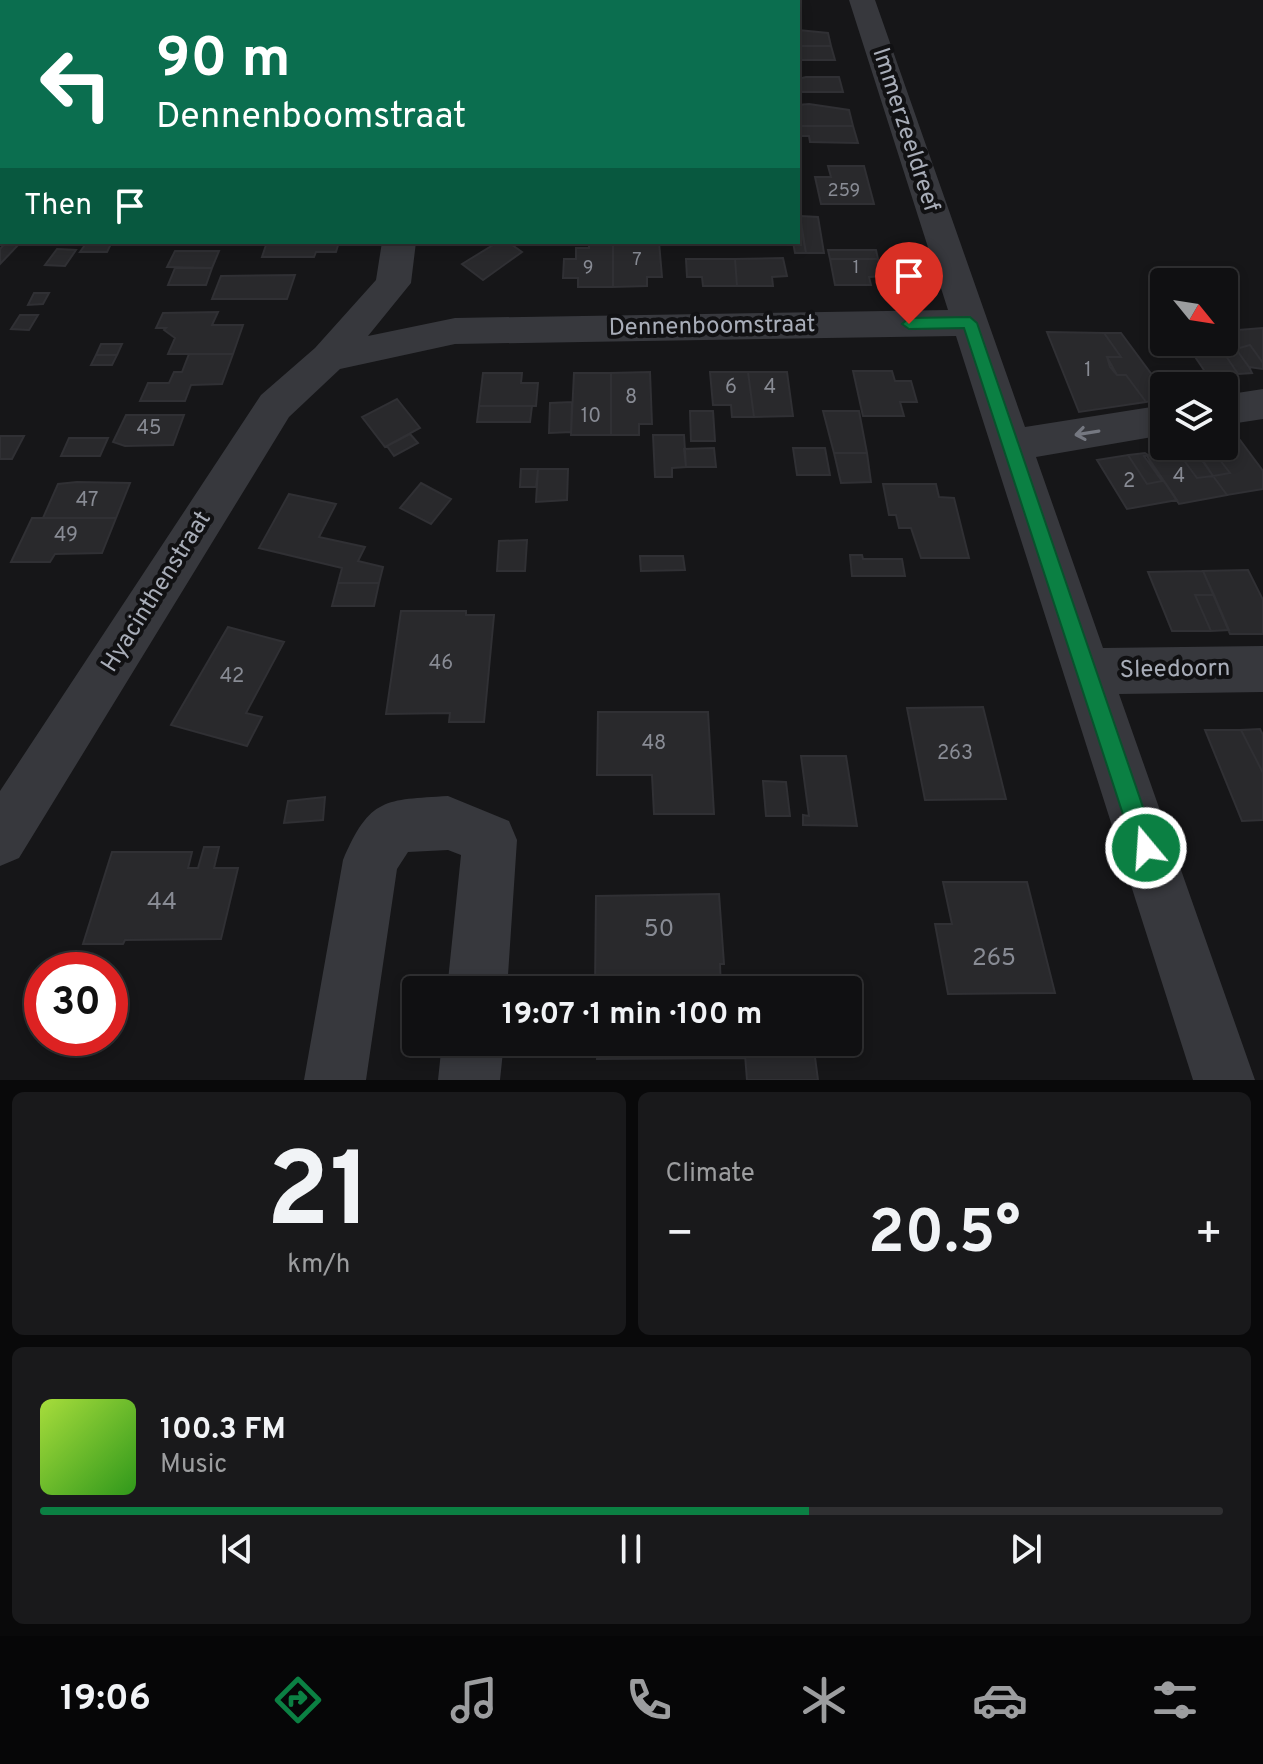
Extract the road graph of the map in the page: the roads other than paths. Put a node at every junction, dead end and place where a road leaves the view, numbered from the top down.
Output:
1 (862, 0) edge
2 (399, 244) edge
3 (393, 283) junction
4 (970, 323) junction
5 (455, 331) junction
6 (328, 358) junction
7 (1263, 404) edge
8 (1238, 408) edge
9 (1150, 422) edge
10 (1011, 445) junction
11 (1263, 669) edge
12 (1087, 671) junction
13 (0, 839) edge
14 (478, 976) edge
15 (472, 1056) edge
16 (335, 1080) edge
17 (469, 1080) edge
18 (1224, 1080) edge

1 - 4 street, Immerzeeldreef
2 - 3 street
3 - 5 street
3 - 6 street, Hyacinthenstraat
4 - 5 street, Dennenboomstraat
4 - 10 street, Immerzeeldreef
5 - 6 street
6 - 13 street, Hyacinthenstraat
7 - 8 street
9 -> 10 street
10 - 12 street, Immerzeeldreef
11 - 12 street, Sleedoorn
12 - 18 street, Immerzeeldreef
14 - 16 street
15 - 17 street

